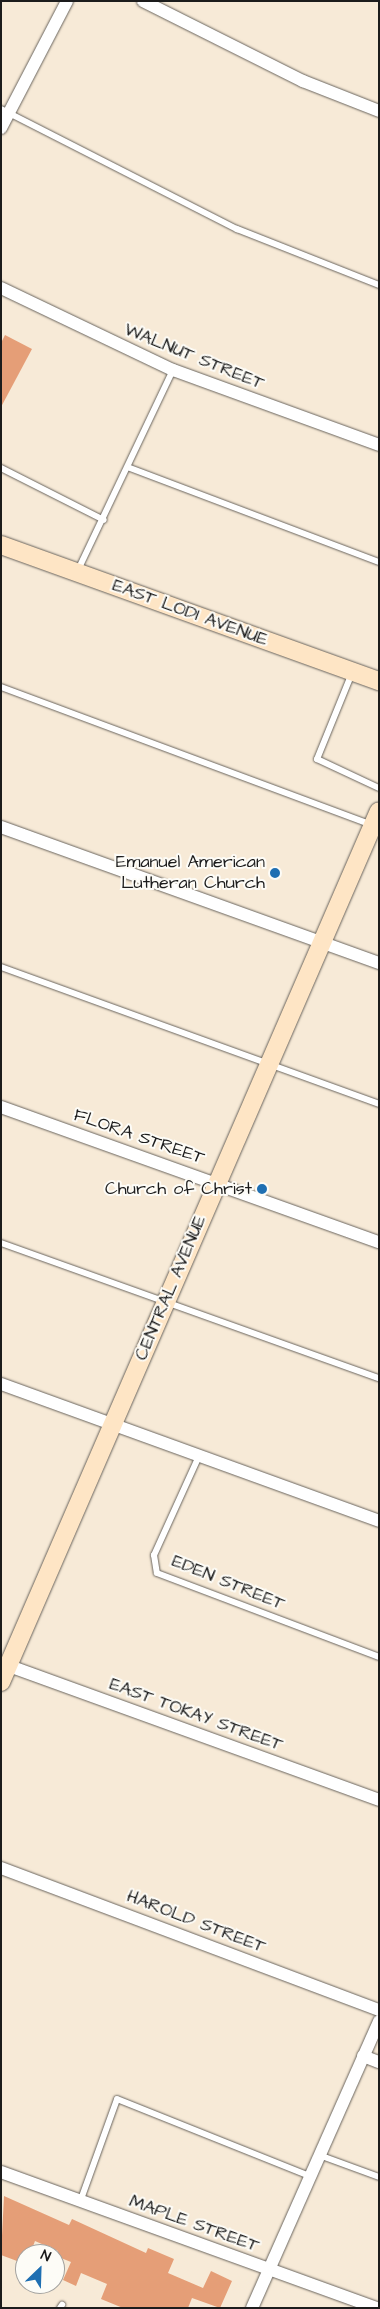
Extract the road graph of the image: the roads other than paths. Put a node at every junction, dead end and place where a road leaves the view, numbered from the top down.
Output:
1 (67, 1) edge
2 (143, 1) edge
3 (5, 111) edge
4 (379, 111) edge
5 (1, 128) edge
6 (379, 284) edge
7 (1, 288) edge
8 (173, 370) junction
9 (379, 445) edge
10 (1, 468) edge
11 (130, 468) junction
12 (104, 520) junction
13 (1, 545) edge
14 (379, 562) edge
15 (77, 572) junction
16 (353, 672) junction
17 (379, 681) edge
18 (1, 687) edge
19 (379, 788) edge
20 (377, 821) edge
21 (1, 827) edge
22 (320, 942) junction
23 (379, 964) edge
24 (1, 967) edge
25 (269, 1064) junction
26 (379, 1104) edge
27 (1, 1107) edge
28 (216, 1183) junction
29 (379, 1242) edge
30 (1, 1243) edge
31 (165, 1302) junction
32 (379, 1378) edge
33 (1, 1384) edge
34 (112, 1424) junction
35 (199, 1456) junction
36 (379, 1521) edge
37 (379, 1657) edge
38 (5, 1664) edge
39 (1, 1682) edge
40 (379, 1800) edge
41 (1, 1868) edge
42 (379, 2010) edge
43 (379, 2020) edge
44 (363, 2056) junction
45 (379, 2062) edge
46 (319, 2155) junction
47 (1, 2172) edge
48 (310, 2176) junction
49 (379, 2177) edge
50 (80, 2202) junction
51 (268, 2269) junction
52 (252, 2308) edge
53 (376, 2308) edge

1 - 3 street
2 - 4 street
3 - 5 street
3 - 6 lane
7 - 8 street, WALNUT STREET
8 - 9 street, WALNUT STREET
8 - 11 lane
10 - 12 lane
11 - 12 lane
11 - 14 lane
12 - 15 lane
13 - 15 street, EAST LODI AVENUE
15 - 16 street, EAST LODI AVENUE
16 - 17 street, EAST LODI AVENUE
16 - 19 lane
18 - 20 lane
20 - 22 street, CENTRAL AVENUE
21 - 22 street
22 - 23 street
22 - 25 street, CENTRAL AVENUE
24 - 25 lane
25 - 26 lane
25 - 28 street, CENTRAL AVENUE
27 - 28 street, FLORA STREET
28 - 29 street, FLORA STREET
28 - 31 street, CENTRAL AVENUE
30 - 31 lane
31 - 32 lane
31 - 34 street, CENTRAL AVENUE
33 - 34 street
34 - 35 street
34 - 38 street, CENTRAL AVENUE
35 - 36 street
35 - 37 lane, EDEN STREET
38 - 39 street, CENTRAL AVENUE
38 - 40 street, EAST TOKAY STREET
41 - 42 street, HAROLD STREET
43 - 44 street
44 - 45 street
44 - 46 street
46 - 48 street
46 - 49 lane
47 - 50 street, MAPLE STREET
48 - 50 lane
48 - 51 street
50 - 51 street, MAPLE STREET
51 - 52 street
51 - 53 street, MAPLE STREET

